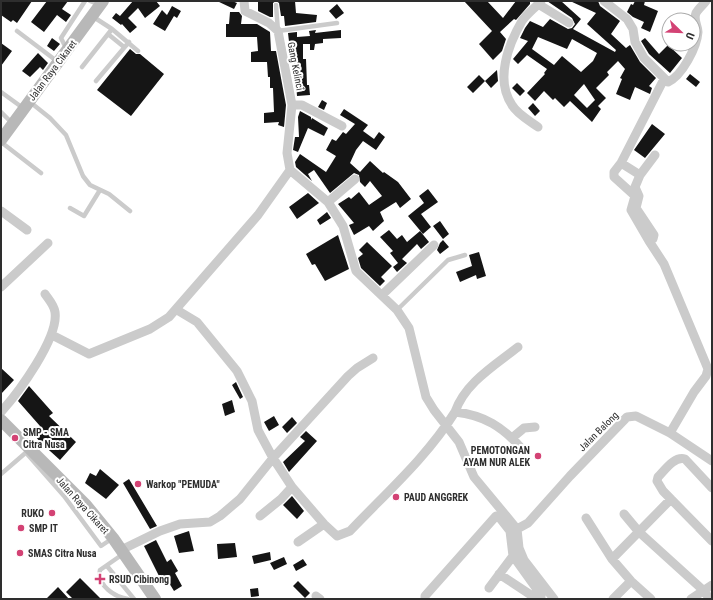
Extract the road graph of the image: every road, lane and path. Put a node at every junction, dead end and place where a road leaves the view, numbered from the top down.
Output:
1 (85, 1) edge
2 (244, 1) edge
3 (604, 1) edge
4 (706, 1) edge
5 (98, 2) edge
6 (540, 3) edge
7 (276, 5) dead end
8 (92, 16) junction
9 (569, 23) dead end
10 (337, 24) dead end
11 (112, 29) junction
12 (16, 31) dead end
13 (278, 31) junction
14 (108, 34) junction
15 (129, 42) junction
16 (124, 47) junction
17 (68, 49) junction
18 (138, 51) dead end
19 (58, 62) junction
20 (82, 68) dead end
21 (664, 79) junction
22 (96, 81) dead end
23 (1, 92) edge
24 (26, 105) junction
25 (292, 105) junction
26 (1, 112) edge
27 (12, 123) junction
28 (342, 126) dead end
29 (538, 127) dead end
30 (1, 141) edge
31 (655, 155) dead end
32 (621, 163) junction
33 (290, 170) junction
34 (41, 173) dead end
35 (640, 175) junction
36 (355, 179) dead end
37 (100, 190) junction
38 (328, 202) junction
39 (70, 208) dead end
40 (1, 211) edge
41 (130, 211) dead end
42 (27, 230) dead end
43 (649, 241) junction
44 (48, 243) dead end
45 (434, 245) dead end
46 (465, 255) dead end
47 (1, 288) edge
48 (45, 294) dead end
49 (382, 295) junction
50 (177, 310) junction
51 (397, 310) junction
52 (52, 336) junction
53 (518, 347) dead end
54 (373, 358) dead end
55 (1, 412) edge
56 (455, 412) junction
57 (1, 420) edge
58 (446, 427) junction
59 (535, 427) dead end
60 (670, 433) junction
61 (512, 438) junction
62 (522, 449) dead end
63 (28, 450) junction
64 (273, 458) junction
65 (712, 461) edge
66 (1, 474) edge
67 (292, 487) junction
68 (712, 488) edge
69 (671, 499) junction
70 (624, 514) dead end
71 (260, 516) dead end
72 (586, 518) dead end
73 (324, 524) junction
74 (517, 530) junction
75 (639, 532) junction
76 (712, 541) edge
77 (298, 542) dead end
78 (122, 552) junction
79 (513, 556) junction
80 (612, 560) junction
81 (107, 566) junction
82 (499, 574) junction
83 (631, 581) junction
84 (712, 584) edge
85 (489, 588) dead end
86 (703, 590) junction
87 (128, 599) edge
88 (134, 599) edge
89 (155, 599) edge
90 (425, 599) edge
91 (537, 599) edge
92 (541, 599) edge
93 (554, 599) edge
94 (613, 599) edge
95 (651, 599) edge
96 (691, 599) edge
97 (710, 599) edge

1 - 17 lane
2 - 13 street, Gang Kelinci
3 - 21 street
4 - 21 street
5 - 8 main road, Jalan Raya Cikaret
6 - 9 street
6 - 29 street
7 - 13 lane, Gang Kelinci
8 - 11 lane
8 - 17 main road, Jalan Raya Cikaret
10 - 13 lane, Gang Kelinci
11 - 14 lane
11 - 15 lane
12 - 19 lane
13 - 25 street, Gang Kelinci
14 - 16 lane
14 - 20 lane
15 - 16 lane
15 - 18 lane
16 - 22 lane
17 - 19 main road, Jalan Raya Cikaret
19 - 24 main road, Jalan Raya Cikaret
21 - 32 street
23 - 24 lane
24 - 27 main road, Jalan Raya Cikaret
24 - 37 lane
25 - 28 street, Gang Kelinci
25 - 33 street, Gang Kelinci
26 - 27 lane
27 - 30 main road, Jalan Raya Cikaret
30 - 34 lane
31 - 35 street
32 - 35 street
32 - 43 street
33 - 38 street
33 - 50 street
35 - 43 street
36 - 38 street
37 - 39 lane
37 - 41 lane
38 - 49 street
40 - 42 street
43 - 60 street
44 - 47 street
45 - 49 street
46 - 51 lane
48 - 52 street
49 - 51 street
50 - 52 street
50 - 64 street
51 - 58 street
52 - 55 street
53 - 56 street
54 - 64 street
56 - 58 street
56 - 61 street
57 - 63 main road, Jalan Raya Cikaret
58 - 73 street
58 - 74 street
59 - 61 street
60 - 65 street, Jalan Balong
60 - 74 street, Jalan Balong
61 - 62 street
63 - 66 lane
63 - 78 main road, Jalan Raya Cikaret
64 - 67 street
64 - 78 street
67 - 71 street
67 - 73 street
68 - 69 street
69 - 75 street
69 - 76 street
70 - 75 street
72 - 80 street
73 - 77 street
74 - 93 street
75 - 80 street
75 - 86 street
78 - 81 lane
78 - 89 main road, Jalan Raya Cikaret
79 - 82 street
79 - 90 street
79 - 92 street
80 - 83 street
81 - 87 lane
81 - 88 lane
82 - 85 street
82 - 91 street
83 - 94 street
83 - 95 street
84 - 86 street
86 - 96 street
86 - 97 street

